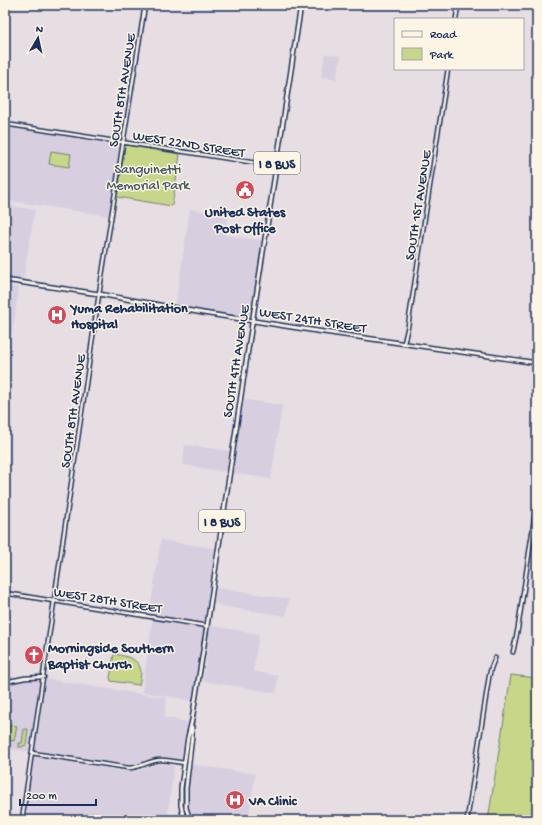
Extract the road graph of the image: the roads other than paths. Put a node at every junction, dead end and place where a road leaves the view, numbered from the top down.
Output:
1 (145, 5) edge
2 (301, 5) edge
3 (458, 5) edge
4 (456, 18) edge
5 (448, 70) edge
6 (5, 124) edge
7 (123, 143) junction
8 (276, 166) junction
9 (5, 280) edge
10 (99, 294) junction
11 (252, 321) junction
12 (404, 343) junction
13 (537, 363) edge
14 (537, 500) edge
15 (5, 593) edge
16 (54, 601) junction
17 (207, 626) junction
18 (513, 652) dead end
19 (495, 658) dead end
20 (44, 677) junction
21 (5, 682) edge
22 (192, 720) junction
23 (32, 753) junction
24 (184, 763) junction
25 (189, 764) junction
26 (22, 820) edge
27 (184, 820) edge
28 (190, 820) edge
29 (467, 820) edge

1 - 7 street, SOUTH 8TH AVENUE
2 - 8 main road, SOUTH 4TH AVENUE / I 8 BUS
3 - 4 street
5 - 12 street, SOUTH 1ST AVENUE
6 - 7 street, WEST 22ND STREET
7 - 8 street, WEST 22ND STREET
7 - 10 street, SOUTH 8TH AVENUE
8 - 11 main road, SOUTH 4TH AVENUE / I 8 BUS
9 - 10 main road, WEST 24TH STREET
10 - 11 main road, WEST 24TH STREET
10 - 16 street, SOUTH 8TH AVENUE
11 - 12 main road, WEST 24TH STREET
11 - 17 main road, SOUTH 4TH AVENUE / I 8 BUS
12 - 13 main road, WEST 24TH STREET
14 - 18 street
15 - 16 street, WEST 28TH STREET
16 - 17 street, WEST 28TH STREET
16 - 20 street, SOUTH 8TH AVENUE
17 - 22 main road, SOUTH 4TH AVENUE / I 8 BUS
19 - 29 street
20 - 21 street
20 - 23 street, SOUTH 8TH AVENUE
22 - 24 main road, SOUTH 4TH AVENUE / I 8 BUS
22 - 25 main road, SOUTH 4TH AVENUE / I 8 BUS
23 - 24 street
23 - 26 street, SOUTH 8TH AVENUE
24 - 25 main road
24 - 27 main road, SOUTH 4TH AVENUE / I 8 BUS
25 - 28 main road, SOUTH 4TH AVENUE / I 8 BUS

